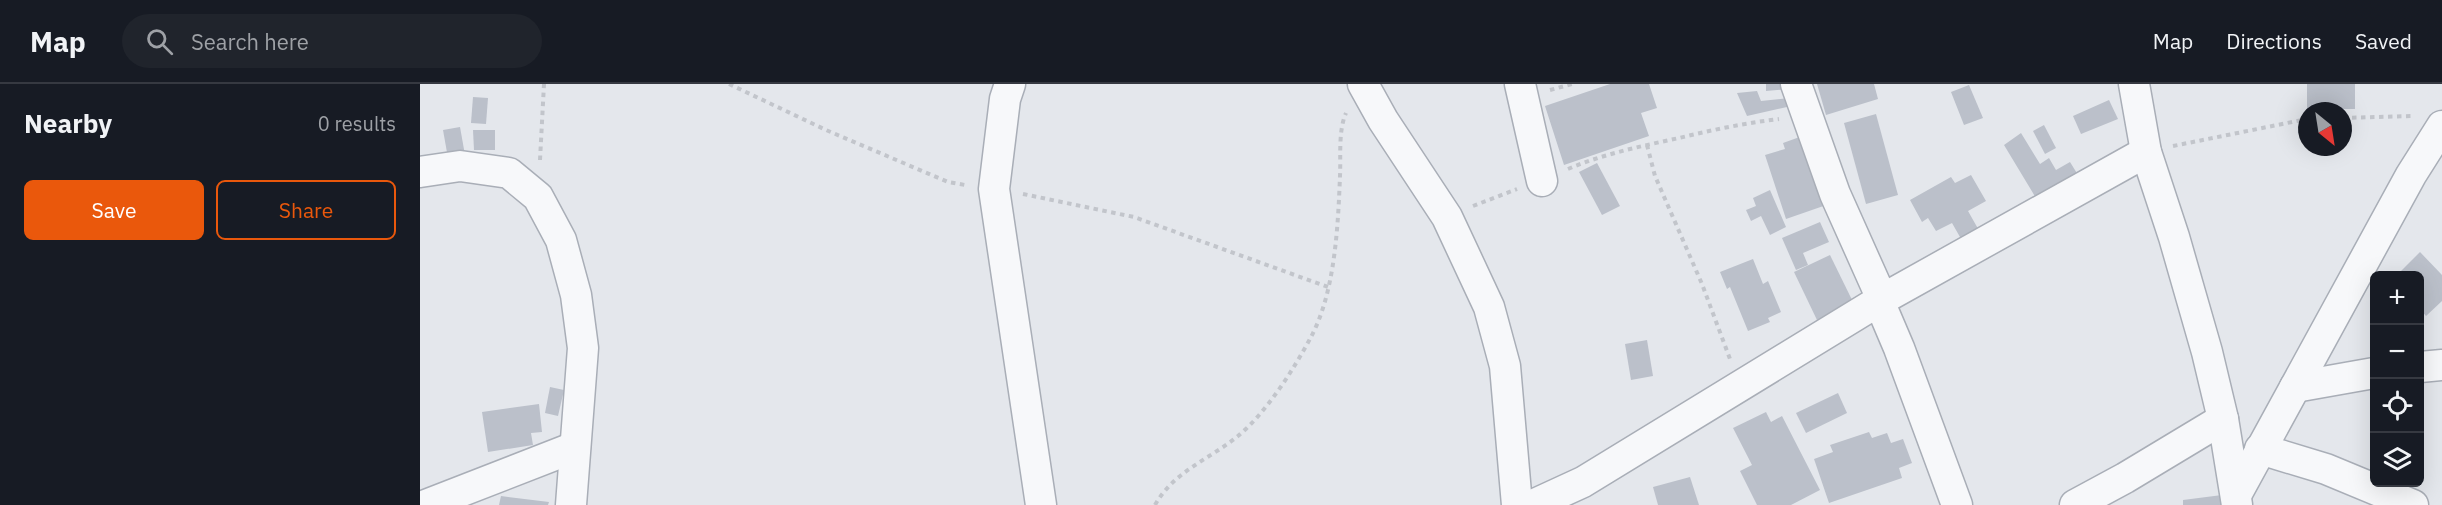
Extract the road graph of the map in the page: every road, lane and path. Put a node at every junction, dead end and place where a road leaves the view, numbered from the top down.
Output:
1 (544, 84) edge
2 (729, 84) edge
3 (1010, 84) edge
4 (1364, 84) edge
5 (1520, 84) edge
6 (1796, 84) edge
7 (2134, 84) edge
8 (1807, 116) junction
9 (2352, 118) edge
10 (2298, 121) edge
11 (2431, 121) edge
12 (1647, 145) junction
13 (2146, 152) junction
14 (420, 172) edge
15 (1542, 181) junction
16 (994, 189) junction
17 (538, 197) junction
18 (1447, 217) junction
19 (1328, 287) junction
20 (1880, 300) junction
21 (2442, 365) edge
22 (2424, 367) edge
23 (2370, 374) edge
24 (1740, 385) junction
25 (2295, 387) junction
26 (2223, 419) junction
27 (575, 447) junction
28 (2260, 449) junction
29 (1585, 494) edge
30 (2237, 500) edge
31 (426, 505) edge
32 (571, 505) edge
33 (1041, 505) edge
34 (1155, 505) edge
35 (1517, 505) edge
36 (1533, 505) edge
37 (1957, 505) edge
38 (2075, 505) edge
39 (2413, 505) edge

1 - 17 path
2 - 16 path
3 - 16 street
4 - 18 street
4 - 19 path
5 - 15 street
6 - 8 street
7 - 13 street
8 - 12 path
8 - 20 street
9 - 11 path
10 - 13 path
11 - 25 street
12 - 15 path
12 - 24 path
13 - 20 street
13 - 26 street
14 - 17 street
15 - 18 path
16 - 19 path
16 - 33 street
17 - 27 street
18 - 35 street
19 - 34 path
20 - 24 street
20 - 37 street
21 - 22 street
23 - 25 street
24 - 29 street
25 - 28 street
26 - 30 street
26 - 38 street
27 - 31 street
27 - 32 street
28 - 30 street
28 - 39 street
29 - 36 street

